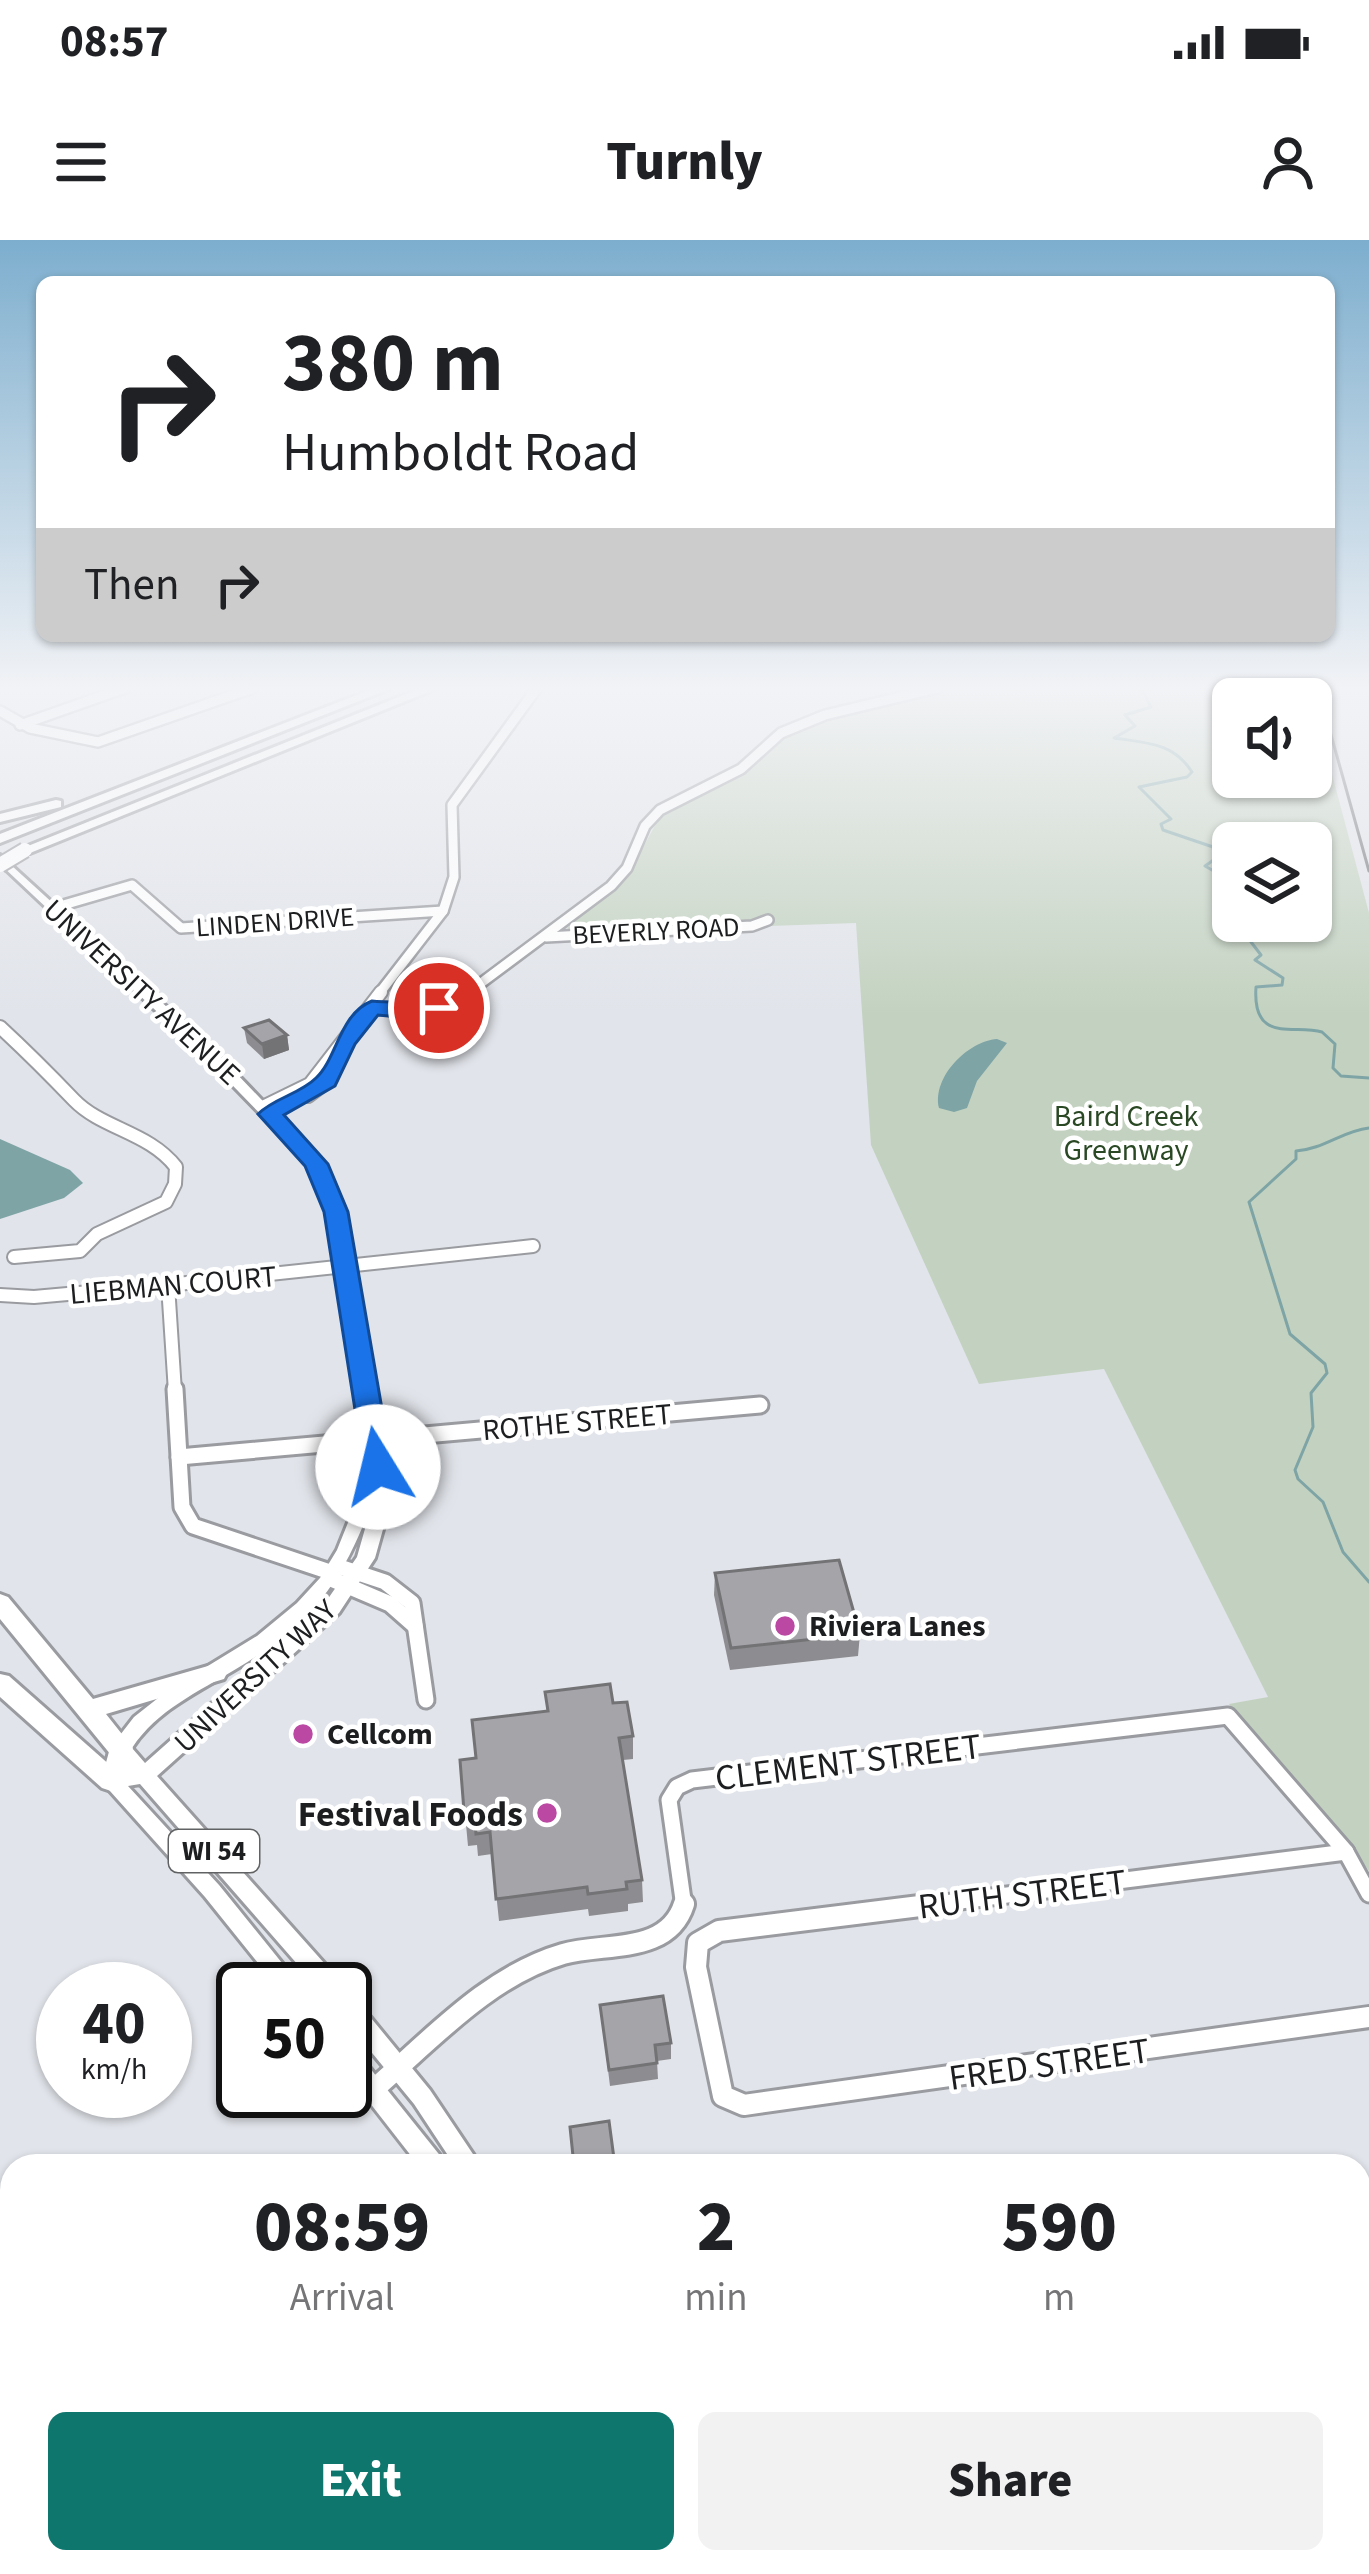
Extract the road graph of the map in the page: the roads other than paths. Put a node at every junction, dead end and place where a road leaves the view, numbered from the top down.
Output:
1 (77, 797) edge
2 (107, 797) edge
3 (158, 797) edge
4 (457, 797) edge
5 (682, 797) edge
6 (0, 818) edge
7 (5, 837) edge
8 (0, 861) edge
9 (53, 908) junction
10 (443, 911) junction
11 (768, 920) dead end
12 (543, 938) junction
13 (372, 1008) junction
14 (0, 1027) edge
15 (266, 1110) junction
16 (533, 1246) dead end
17 (14, 1257) dead end
18 (346, 1269) junction
19 (168, 1286) junction
20 (0, 1295) edge
21 (760, 1405) dead end
22 (375, 1440) junction
23 (178, 1457) junction
24 (378, 1467) joint
25 (342, 1575) junction
26 (0, 1603) edge
27 (215, 1673) junction
28 (0, 1683) edge
29 (426, 1700) dead end
30 (87, 1710) junction
31 (120, 1748) junction
32 (144, 1775) junction
33 (111, 1781) junction
34 (1346, 1852) junction
35 (1369, 1894) edge
36 (270, 1962) edge
37 (309, 1962) edge
38 (1369, 2018) edge
39 (372, 2036) edge
40 (398, 2068) junction
41 (372, 2088) edge
42 (374, 2090) junction
43 (730, 2101) joint
44 (425, 2154) edge
45 (460, 2154) edge

1 - 6 highway
2 - 7 highway
3 - 8 highway, bridge
4 - 10 street
5 - 12 street
8 - 9 main road, UNIVERSITY AVENUE
9 - 10 street, LINDEN DRIVE
9 - 15 main road, UNIVERSITY AVENUE
10 - 13 street
11 - 12 street, BEVERLY ROAD
12 - 13 street
13 - 15 street
14 - 17 street
15 - 18 main road, UNIVERSITY AVENUE
16 - 18 street, LIEBMAN COURT
18 - 19 street, LIEBMAN COURT
18 - 22 main road, UNIVERSITY AVENUE
19 - 20 street, LIEBMAN COURT
19 - 23 street
21 - 22 street, ROTHE STREET
22 - 23 street, ROTHE STREET
22 - 24 main road, UNIVERSITY AVENUE
23 - 25 street
24 - 25 main road, UNIVERSITY WAY
25 - 27 main road, UNIVERSITY WAY
25 - 29 street
25 - 32 main road, UNIVERSITY WAY
26 - 30 highway, WI 54
27 - 30 highway
27 - 31 main road, UNIVERSITY WAY
28 - 33 highway, WI 54
30 - 31 highway, WI 54
31 - 32 main road, WI 54
31 - 33 main road, UNIVERSITY WAY
32 - 33 main road, UNIVERSITY WAY
32 - 37 main road, WI 54
33 - 36 main road, WI 54
34 - 35 street
34 - 40 street, CLEMENT STREET
34 - 43 street, RUTH STREET
38 - 43 street, FRED STREET
39 - 40 main road
40 - 42 street, CLEMENT STREET
40 - 45 main road
41 - 42 main road
42 - 44 main road

